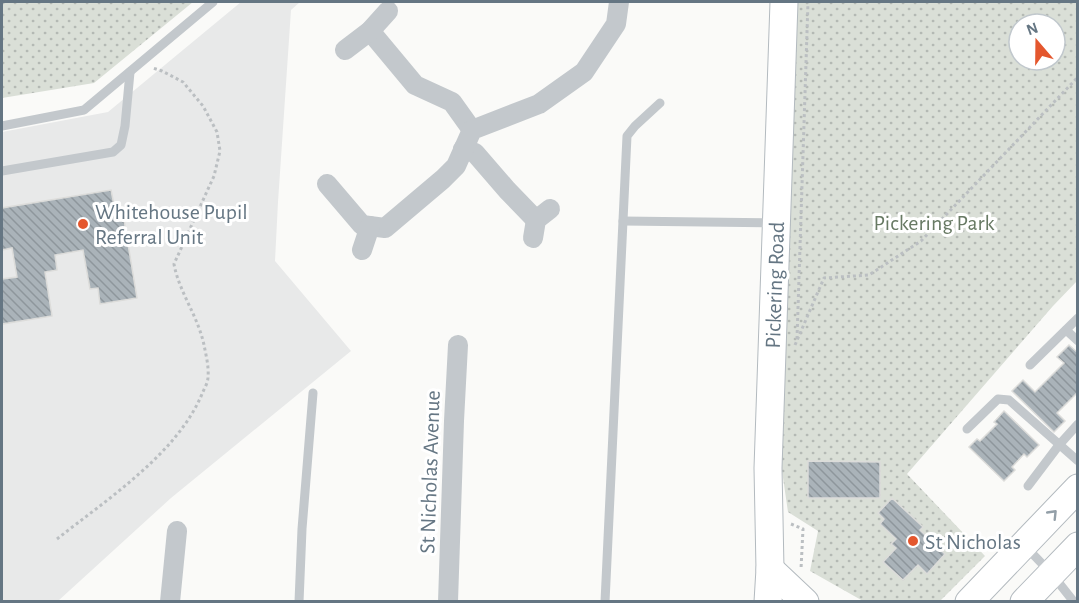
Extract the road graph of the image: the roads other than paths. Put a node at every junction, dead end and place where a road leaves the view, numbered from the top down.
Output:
1 (213, 2) edge
2 (620, 2) edge
3 (784, 2) edge
4 (388, 11) dead end
5 (370, 31) junction
6 (345, 50) dead end
7 (130, 72) junction
8 (660, 103) dead end
9 (2, 126) edge
10 (472, 130) junction
11 (463, 149) junction
12 (2, 171) edge
13 (327, 184) dead end
14 (623, 221) junction
15 (540, 222) dead end
16 (776, 223) junction
17 (370, 226) junction
18 (362, 250) dead end
19 (1077, 318) edge
20 (1066, 330) junction
21 (1077, 341) edge
22 (458, 345) dead end
23 (1030, 365) dead end
24 (313, 393) dead end
25 (1077, 424) edge
26 (967, 429) dead end
27 (1059, 445) junction
28 (1077, 461) edge
29 (1028, 486) dead end
30 (1077, 488) edge
31 (177, 531) dead end
32 (1023, 544) junction
33 (1077, 546) edge
34 (770, 569) junction
35 (1052, 573) junction
36 (170, 602) edge
37 (299, 602) edge
38 (448, 602) edge
39 (605, 602) edge
40 (768, 602) edge
41 (805, 602) edge
42 (969, 602) edge
43 (1024, 602) edge
44 (1074, 602) edge

1 - 7 lane
2 - 10 street
3 - 16 street, Pickering Road
4 - 5 street
5 - 6 street
5 - 10 street
7 - 9 lane
7 - 12 lane
8 - 14 lane
10 - 11 street
11 - 15 street
11 - 17 street
13 - 17 street
14 - 16 lane
14 - 39 lane
16 - 34 street, Pickering Road
17 - 18 street
19 - 20 lane
20 - 21 lane
20 - 23 lane
22 - 38 street, St Nicholas Avenue
24 - 37 lane
25 - 27 lane
26 - 27 lane
27 - 28 lane
27 - 29 lane
32 -> 30 street
31 - 36 street
32 - 35 lane
32 - 42 street
33 - 35 street
34 - 40 street, Pickering Road
34 - 41 street
35 - 43 street
35 - 44 lane

